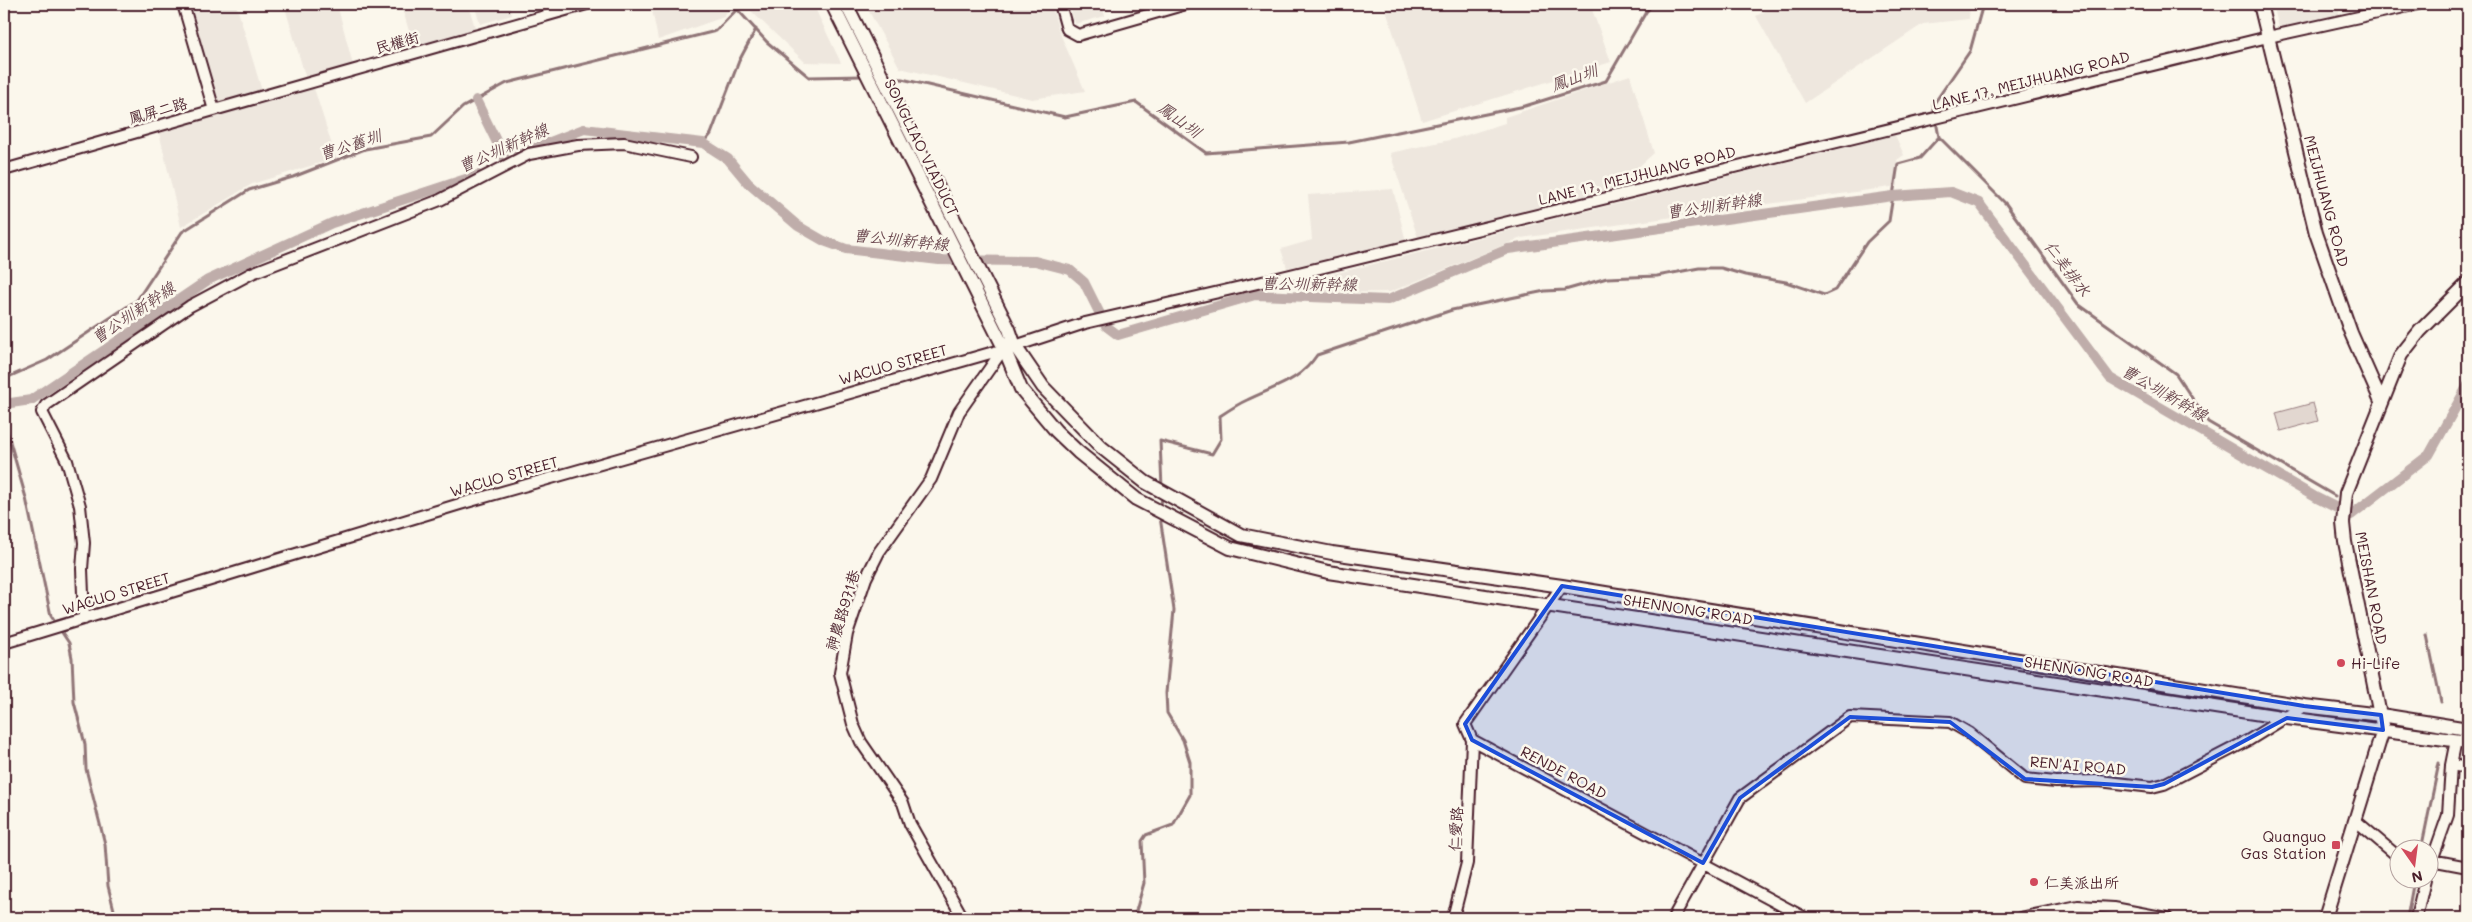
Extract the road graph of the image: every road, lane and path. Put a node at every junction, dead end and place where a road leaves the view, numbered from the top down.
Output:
1 (183, 4) edge
2 (587, 4) edge
3 (832, 4) edge
4 (846, 4) edge
5 (1060, 4) edge
6 (1186, 4) edge
7 (2260, 4) edge
8 (2418, 4) edge
9 (2268, 37) junction
10 (214, 110) junction
11 (691, 157) dead end
12 (4, 170) edge
13 (2468, 283) edge
14 (1009, 329) joint
15 (995, 332) joint
16 (1009, 347) junction
17 (2380, 401) junction
18 (1562, 586) junction
19 (1549, 604) junction
20 (84, 619) junction
21 (4, 642) edge
22 (2304, 706) junction
23 (2381, 715) junction
24 (2287, 718) junction
25 (2468, 729) edge
26 (2384, 730) junction
27 (1472, 740) junction
28 (2462, 741) edge
29 (2451, 765) junction
30 (2468, 768) edge
31 (2355, 820) junction
32 (2439, 840) edge
33 (2390, 850) edge
34 (1703, 863) junction
35 (2440, 864) edge
36 (2468, 867) edge
37 (2423, 890) edge
38 (962, 918) edge
39 (1453, 918) edge
40 (1673, 918) edge
41 (1805, 918) edge
42 (2020, 918) edge
43 (2167, 918) edge
44 (2325, 918) edge
45 (2416, 918) edge

1 - 10 street
2 - 10 street, 民權街
3 - 15 street, SONGLIAO VIADUCT
4 - 14 street, SONGLIAO VIADUCT
5 - 6 street
7 - 9 street, MEIJHUANG ROAD
8 - 9 street, LANE 17, MEIJHUANG ROAD
9 - 16 street, LANE 17, MEIJHUANG ROAD
9 - 17 street, MEIJHUANG ROAD
10 - 12 street, 鳳屏二路
11 - 20 street
13 - 17 street
14 - 16 street, SHENNONG ROAD
15 - 16 street, SHENNONG ROAD
16 - 18 street, SHENNONG ROAD
16 - 19 street, SHENNONG ROAD
16 - 20 street, WACUO STREET
16 - 38 street, 神農路971巷
17 - 23 street, MEISHAN ROAD
18 - 19 street
18 - 22 street, SHENNONG ROAD
19 - 24 street, SHENNONG ROAD
19 - 27 street
20 - 21 street, WACUO STREET
22 - 23 street, SHENNONG ROAD
22 - 24 street, REN'AI ROAD
23 - 25 street, SHENNONG ROAD
23 - 26 street, MEISHAN ROAD
24 - 26 street, SHENNONG ROAD
24 - 34 street, REN'AI ROAD
26 - 28 street, SHENNONG ROAD
26 - 31 street, MEISHAN ROAD
27 - 34 street, RENDE ROAD
27 - 39 street, 仁愛路
28 - 29 street
29 - 30 street
29 - 32 street
31 - 33 street
31 - 44 street, MEISHAN ROAD
34 - 40 street, REN'AI ROAD
34 - 41 street, RENDE ROAD
35 - 36 street
37 - 45 street
42 - 43 street

